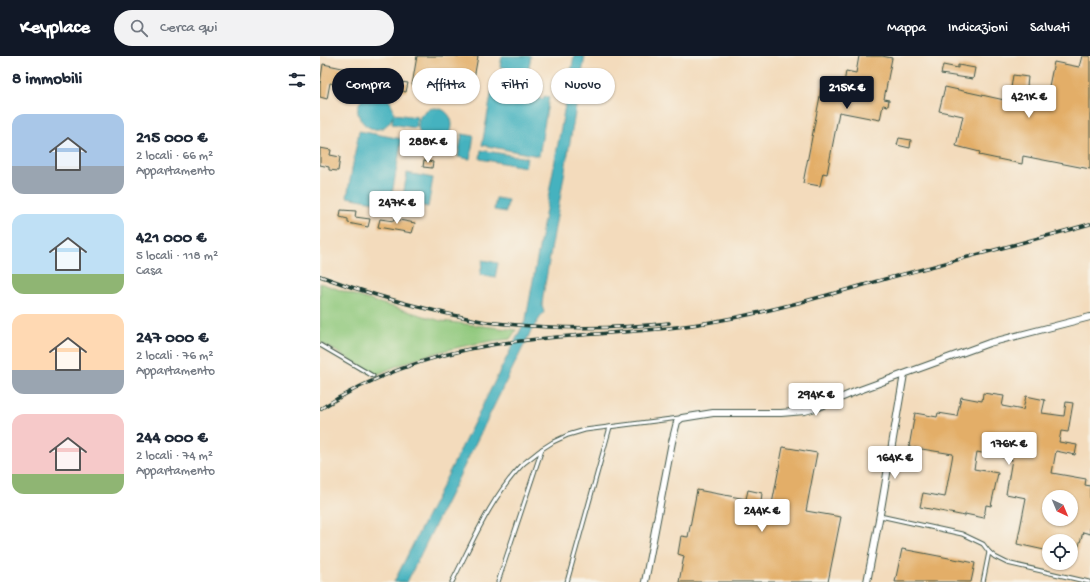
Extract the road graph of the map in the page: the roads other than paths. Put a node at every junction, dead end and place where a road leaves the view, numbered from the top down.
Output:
1 (1090, 317) edge
2 (320, 345) edge
3 (904, 374) junction
4 (373, 376) dead end
5 (682, 418) junction
6 (610, 427) junction
7 (542, 449) junction
8 (880, 516) junction
9 (989, 552) junction
10 (452, 582) edge
11 (498, 582) edge
12 (567, 582) edge
13 (645, 582) edge
14 (866, 582) edge
15 (984, 582) edge
16 (1089, 582) edge

1 - 3 street
2 - 4 lane
3 - 5 street
3 - 8 street
5 - 6 lane
5 - 13 street
6 - 7 lane
6 - 12 lane
7 - 10 lane
7 - 11 lane
8 - 9 lane
8 - 14 street
9 - 15 lane
9 - 16 lane

